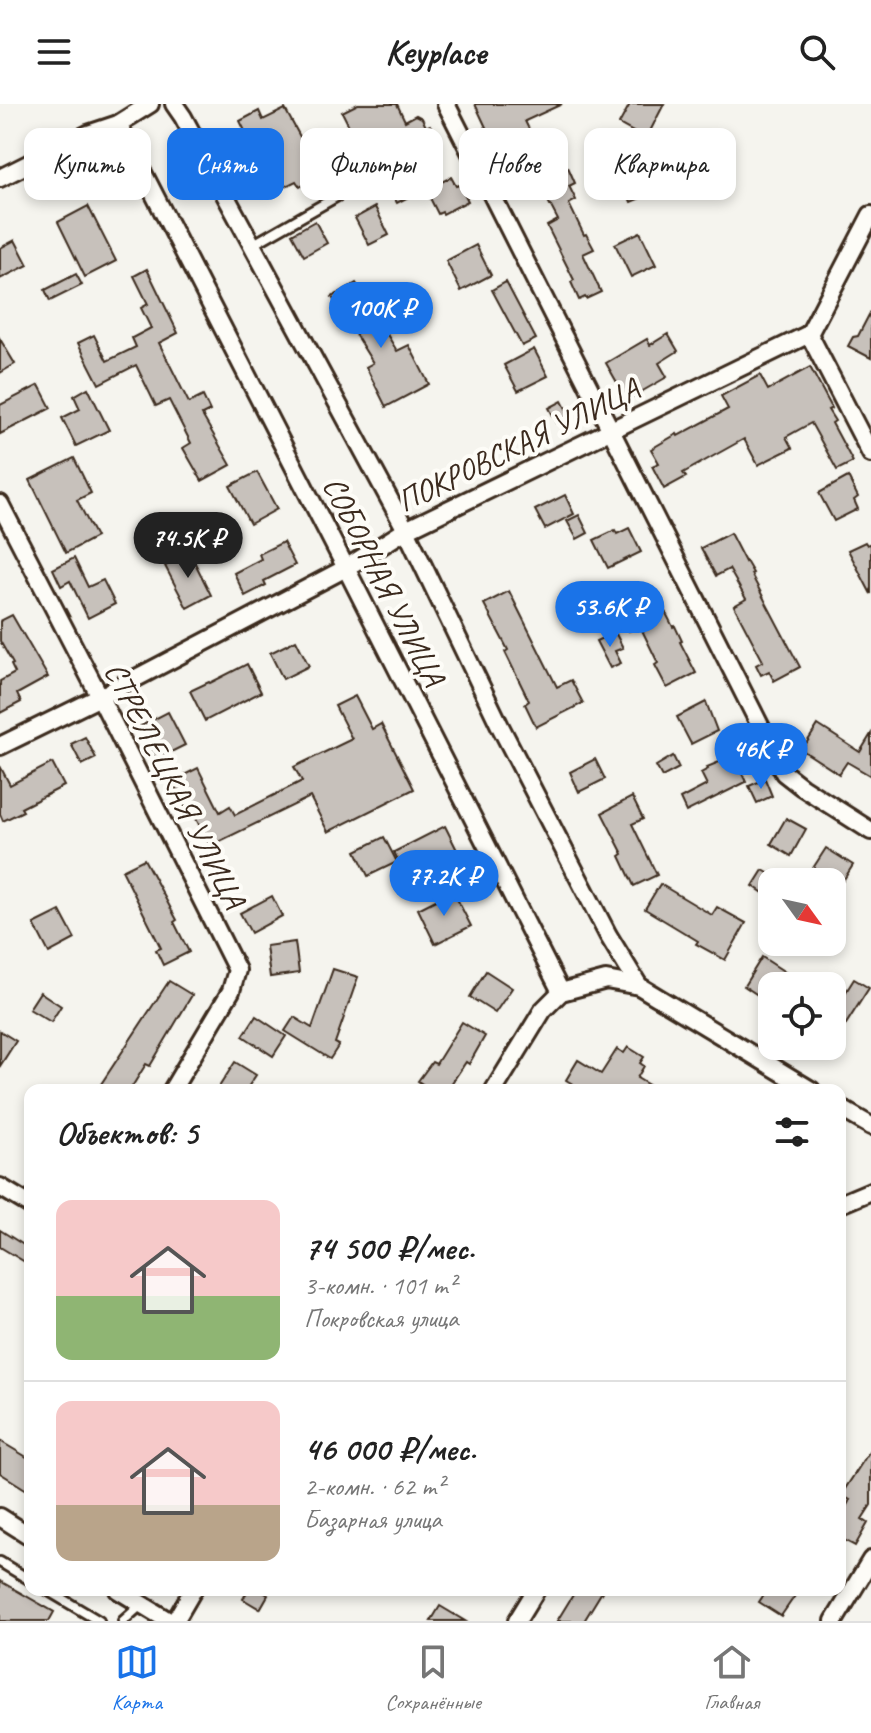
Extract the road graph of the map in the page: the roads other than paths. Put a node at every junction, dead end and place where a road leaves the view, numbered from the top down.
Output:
1 (150, 104) edge
2 (174, 104) edge
3 (446, 104) edge
4 (118, 124) junction
5 (0, 178) edge
6 (331, 200) edge
7 (871, 215) edge
8 (252, 245) junction
9 (809, 334) junction
10 (611, 432) junction
11 (871, 454) edge
12 (0, 504) edge
13 (406, 530) junction
14 (346, 568) junction
15 (100, 697) junction
16 (0, 746) edge
17 (871, 831) edge
18 (639, 986) junction
19 (561, 992) junction
20 (176, 1084) edge
21 (498, 1084) edge
22 (801, 1084) edge
23 (846, 1111) edge
24 (871, 1126) edge
25 (0, 1187) edge
26 (871, 1191) edge
27 (24, 1201) edge
28 (846, 1201) edge
29 (0, 1517) edge
30 (24, 1532) edge
31 (871, 1560) edge
32 (0, 1562) edge
33 (24, 1576) edge
34 (57, 1596) edge
35 (128, 1596) edge
36 (189, 1596) edge
37 (532, 1596) edge
38 (142, 1605) junction
39 (99, 1621) edge
40 (123, 1621) edge
41 (172, 1621) edge
42 (517, 1621) edge
43 (834, 1621) edge

1 - 4 street
2 - 8 street, СОБОРНАЯ УЛИЦА
3 - 10 street
4 - 5 street
4 - 14 street, СОБОРНАЯ УЛИЦА
6 - 8 lane
7 - 9 street
8 - 13 street, СОБОРНАЯ УЛИЦА
9 - 10 street, ПОКРОВСКАЯ УЛИЦА
9 - 11 street
10 - 13 street, ПОКРОВСКАЯ УЛИЦА
10 - 17 street
12 - 15 street, СТРЕЛЕЦКАЯ УЛИЦА
13 - 14 street, ПОКРОВСКАЯ УЛИЦА
13 - 18 street, СОБОРНАЯ УЛИЦА
14 - 15 street, ПОКРОВСКАЯ УЛИЦА
14 - 19 street, СОБОРНАЯ УЛИЦА
15 - 16 street, ПОКРОВСКАЯ УЛИЦА
15 - 20 street, СТРЕЛЕЦКАЯ УЛИЦА
18 - 19 street, СОБОРНАЯ УЛИЦА
18 - 22 street, СОБОРНАЯ УЛИЦА
19 - 21 street
23 - 24 street
25 - 27 street
26 - 28 street
29 - 30 street
31 - 43 street
32 - 33 lane
34 - 39 lane
35 - 38 street
36 - 41 street
37 - 42 street
38 - 40 lane
38 - 41 street

